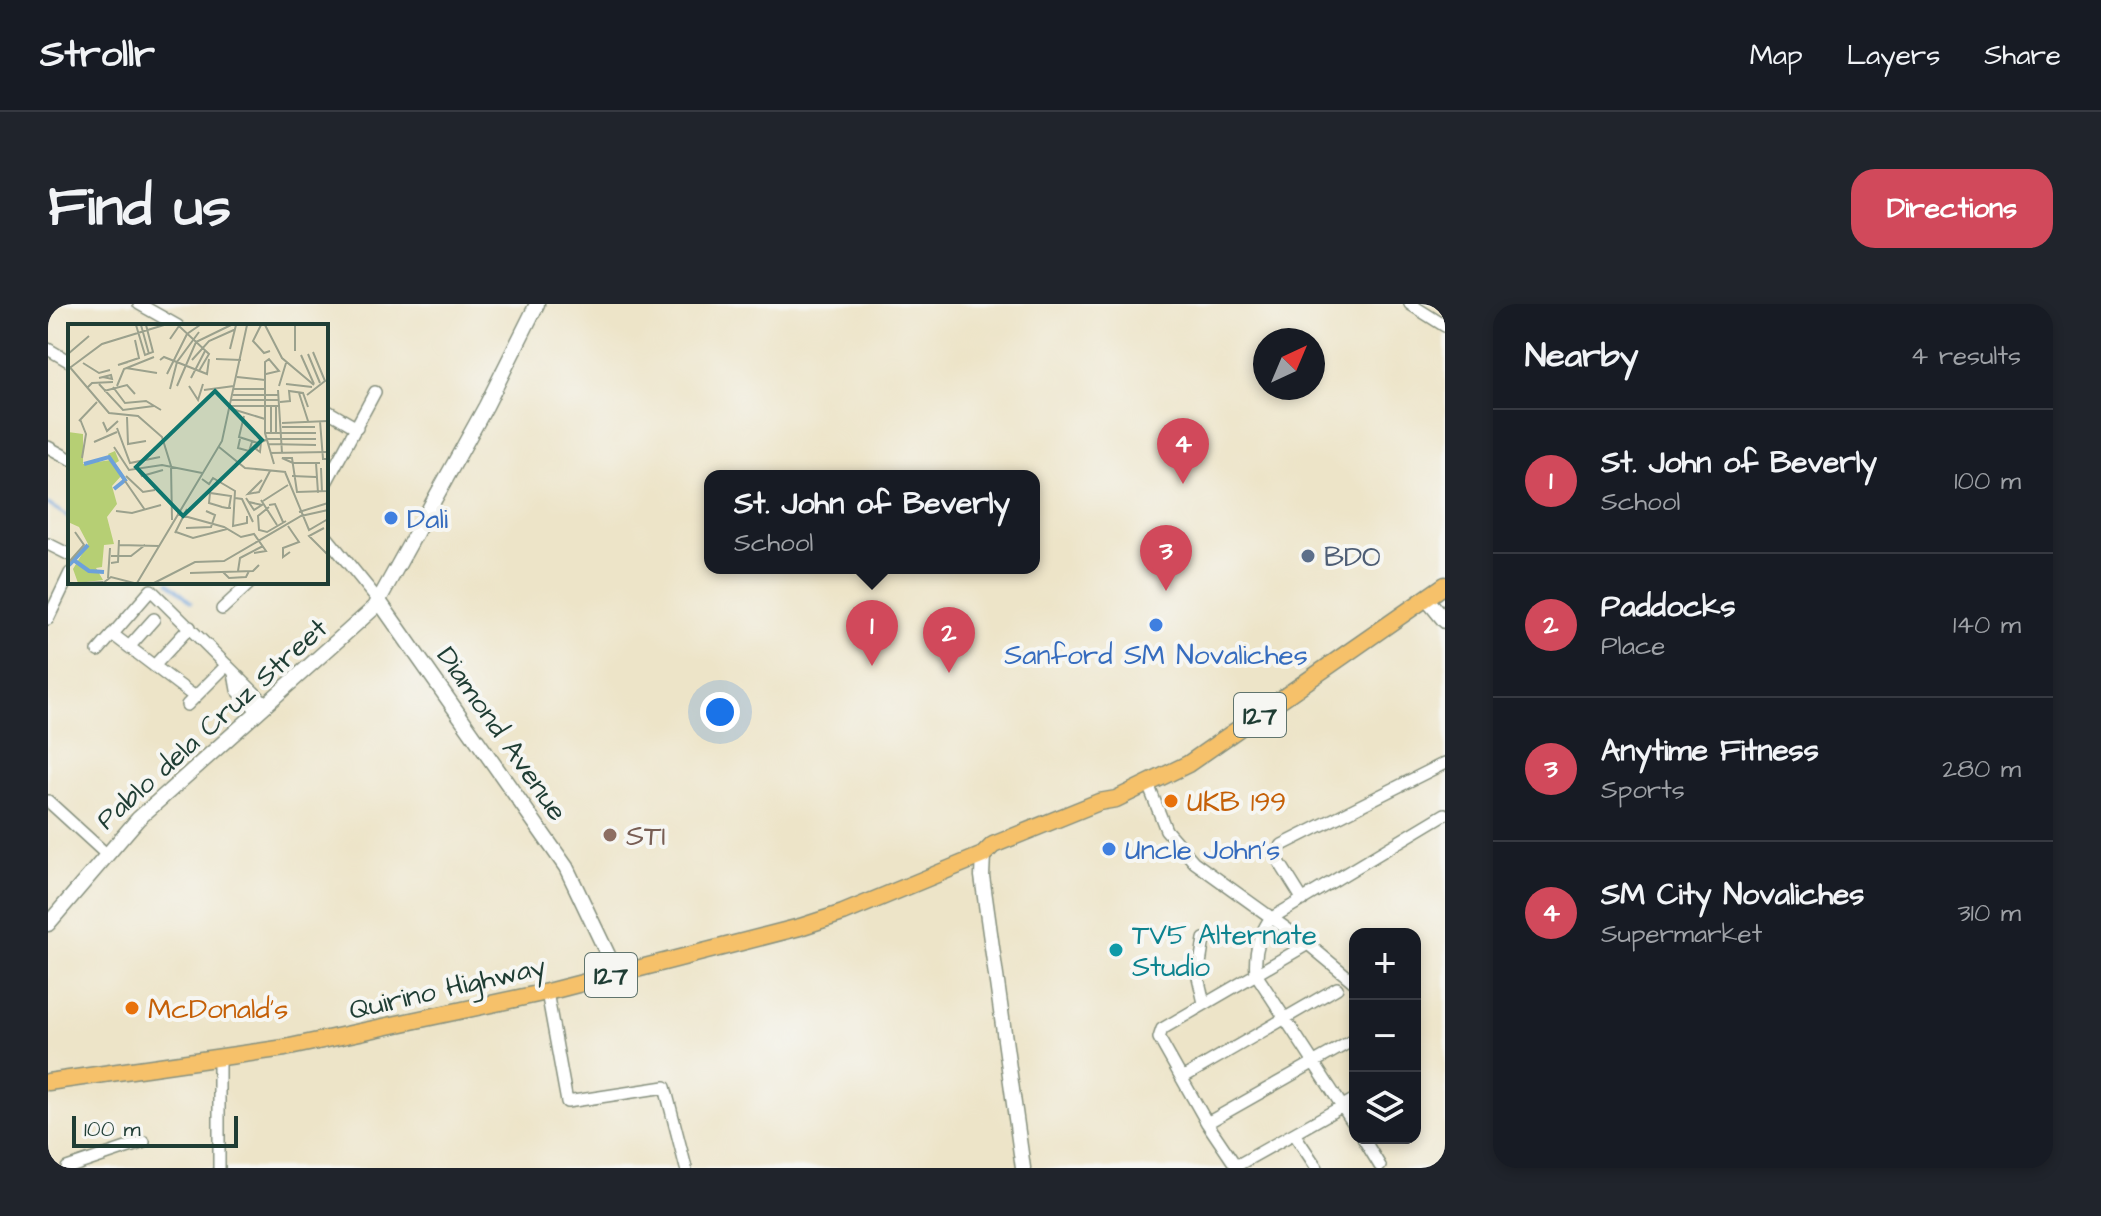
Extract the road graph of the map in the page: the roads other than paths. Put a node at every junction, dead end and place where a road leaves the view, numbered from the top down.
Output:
1 (139, 304) edge
2 (537, 304) edge
3 (1410, 304) edge
4 (174, 324) edge
5 (1445, 326) edge
6 (48, 349) edge
7 (68, 361) edge
8 (375, 392) dead end
9 (328, 411) edge
10 (357, 428) junction
11 (48, 447) edge
12 (68, 458) edge
13 (328, 479) edge
14 (328, 538) edge
15 (48, 544) edge
16 (68, 554) edge
17 (68, 577) edge
18 (249, 584) edge
19 (1445, 585) edge
20 (1426, 598) junction
21 (379, 601) junction
22 (222, 609) dead end
23 (48, 619) edge
24 (154, 619) dead end
25 (1445, 621) edge
26 (190, 627) junction
27 (112, 634) junction
28 (129, 647) junction
29 (98, 651) dead end
30 (154, 666) junction
31 (230, 668) junction
32 (263, 709) junction
33 (1445, 763) edge
34 (1148, 784) junction
35 (48, 801) edge
36 (1445, 814) edge
37 (106, 854) junction
38 (983, 855) junction
39 (1303, 900) junction
40 (1270, 919) junction
41 (48, 924) edge
42 (1204, 939) dead end
43 (1308, 944) junction
44 (617, 974) junction
45 (1256, 974) junction
46 (1349, 978) edge
47 (1337, 988) dead end
48 (547, 992) junction
49 (1204, 1003) junction
50 (1285, 1019) junction
51 (1349, 1043) edge
52 (219, 1058) junction
53 (1314, 1063) junction
54 (1182, 1078) junction
55 (48, 1082) edge
56 (1349, 1103) edge
57 (1342, 1107) junction
58 (1349, 1117) edge
59 (1207, 1123) junction
60 (1295, 1135) junction
61 (144, 1142) dead end
62 (1367, 1144) edge
63 (1380, 1166) dead end
64 (67, 1168) edge
65 (219, 1168) edge
66 (686, 1168) edge
67 (1023, 1168) edge
68 (1317, 1168) edge

1 - 4 street
2 - 21 street, Pablo dela Cruz Street
3 - 5 street
6 - 7 street
8 - 10 street
9 - 10 street
10 - 13 street
11 - 12 street
14 - 21 street, Diamond Avenue
15 - 16 street
17 - 23 street
18 - 22 street
19 - 20 main road, Quirino Highway / 127
20 - 25 street
20 - 34 main road, Quirino Highway / 127
21 - 32 street, Pablo dela Cruz Street
21 - 44 street, Diamond Avenue
24 - 28 street
26 - 27 street
26 - 30 street
26 - 31 street
27 - 28 street
27 - 29 street
28 - 30 street
30 - 31 street
31 - 32 street
32 - 37 street, Pablo dela Cruz Street
33 - 39 street
34 - 38 main road, Quirino Highway / 127
34 - 40 street
35 - 37 street
36 - 39 street
37 - 41 street, Pablo dela Cruz Street
38 - 44 main road, Quirino Highway / 127
38 - 67 street
39 - 40 street
40 - 43 street
40 - 45 street
42 - 49 street
43 - 45 street
43 - 46 street
44 - 48 main road, Quirino Highway / 127
45 - 49 street
45 - 50 street
47 - 50 street
48 - 52 main road, Quirino Highway / 127
48 - 66 street
49 - 54 street
50 - 53 street
50 - 54 street
51 - 53 street
52 - 55 main road, Quirino Highway / 127
52 - 65 street
53 - 57 street
53 - 59 street
54 - 59 street
56 - 57 street
57 - 58 street
57 - 60 street
59 - 60 street
60 - 68 street
61 - 64 street
62 - 63 street

